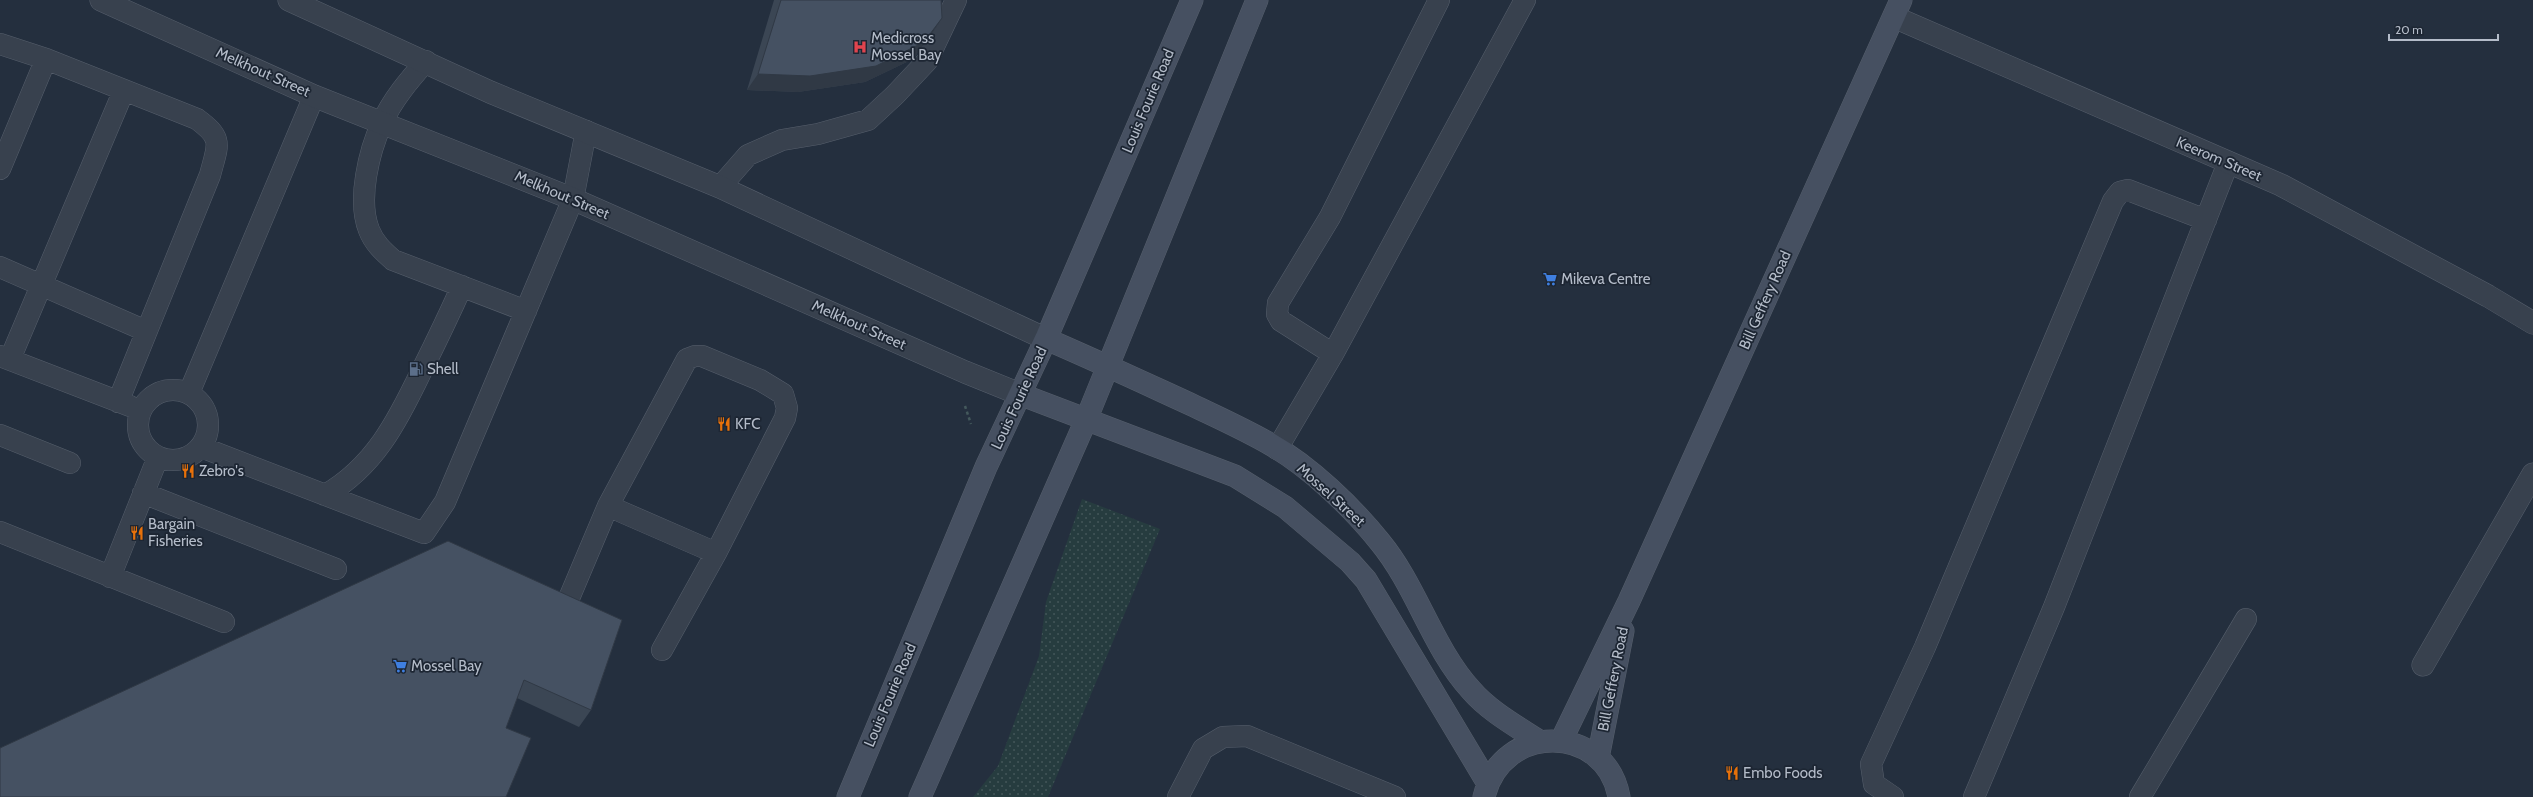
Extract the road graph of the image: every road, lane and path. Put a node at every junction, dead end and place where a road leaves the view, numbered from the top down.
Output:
1 (101, 0) edge
2 (289, 0) edge
3 (956, 0) edge
4 (1192, 0) edge
5 (1257, 0) edge
6 (1439, 0) edge
7 (1525, 0) edge
8 (1897, 9) edge
9 (0, 44) edge
10 (46, 59) junction
11 (426, 61) junction
12 (124, 90) junction
13 (314, 96) junction
14 (382, 122) junction
15 (586, 131) junction
16 (2228, 163) junction
17 (0, 169) edge
18 (720, 187) junction
19 (573, 199) junction
20 (2206, 220) junction
21 (0, 267) edge
22 (40, 286) junction
23 (462, 286) junction
24 (526, 311) junction
25 (2533, 323) edge
26 (146, 331) junction
27 (1046, 339) junction
28 (1333, 354) junction
29 (5, 358) edge
30 (948, 364) junction
31 (1108, 365) junction
32 (189, 393) junction
33 (1022, 395) junction
34 (118, 402) junction
35 (141, 410) junction
36 (1086, 420) junction
37 (972, 429) dead end
38 (0, 435) edge
39 (201, 447) junction
40 (1277, 449) junction
41 (158, 457) junction
42 (70, 463) dead end
43 (2533, 474) edge
44 (143, 493) junction
45 (325, 495) junction
46 (608, 506) junction
47 (0, 532) edge
48 (716, 554) junction
49 (336, 569) dead end
50 (110, 578) junction
51 (1629, 601) junction
52 (566, 603) edge
53 (2246, 619) dead end
54 (224, 622) dead end
55 (662, 650) dead end
56 (2423, 665) dead end
57 (1539, 741) junction
58 (1561, 741) junction
59 (1598, 758) junction
60 (1486, 789) edge
61 (848, 797) edge
62 (920, 797) edge
63 (1178, 797) edge
64 (1395, 797) edge
65 (1619, 797) edge
66 (1893, 797) edge
67 (1974, 797) edge
68 (2140, 797) edge

1 - 13 street, Melkhout Street
2 - 11 street
3 - 18 lane
4 - 27 street, Louis Fourie Road
5 - 31 street
6 - 28 lane
7 - 28 lane
8 - 16 street, Keerom Street
8 - 51 street, Bill Geffery Road
9 - 10 lane
10 - 12 lane
10 - 17 lane
11 - 14 lane
11 - 15 street
12 - 22 lane
12 - 26 lane
13 - 14 street, Melkhout Street
13 - 32 lane
14 - 19 street, Melkhout Street
14 - 23 lane
15 - 18 street
15 - 19 lane
16 - 20 lane
16 - 25 street, Keerom Street
18 - 27 street
19 - 24 lane
19 - 30 street, Melkhout Street
20 - 66 lane
20 - 67 lane
21 - 22 lane
22 - 26 lane
22 - 29 lane
23 - 24 lane
23 - 45 lane
24 - 45 lane
26 - 34 lane
27 - 31 street, Mossel Street
27 - 33 street, Louis Fourie Road
28 - 40 lane
29 - 34 lane
30 - 33 street, Melkhout Street
30 - 37 path
31 - 36 street
31 - 40 street, Mossel Street
32 - 35 lane
32 - 39 lane
33 - 36 street
33 - 61 street, Louis Fourie Road
34 - 35 lane
35 - 41 lane
36 - 60 street
36 - 62 street
38 - 42 lane
39 - 41 lane
39 - 45 lane
40 - 57 street, Mossel Street
41 - 44 lane
43 - 56 street
44 - 49 lane
44 - 50 lane
46 - 48 lane
46 - 48 lane
46 - 52 lane
47 - 50 lane
48 - 55 lane
50 - 54 lane
51 - 58 street, Bill Geffery Road
51 - 59 street, Bill Geffery Road
53 - 68 lane
57 - 58 street
57 - 60 street
58 - 59 street
59 - 65 street
63 - 64 lane

